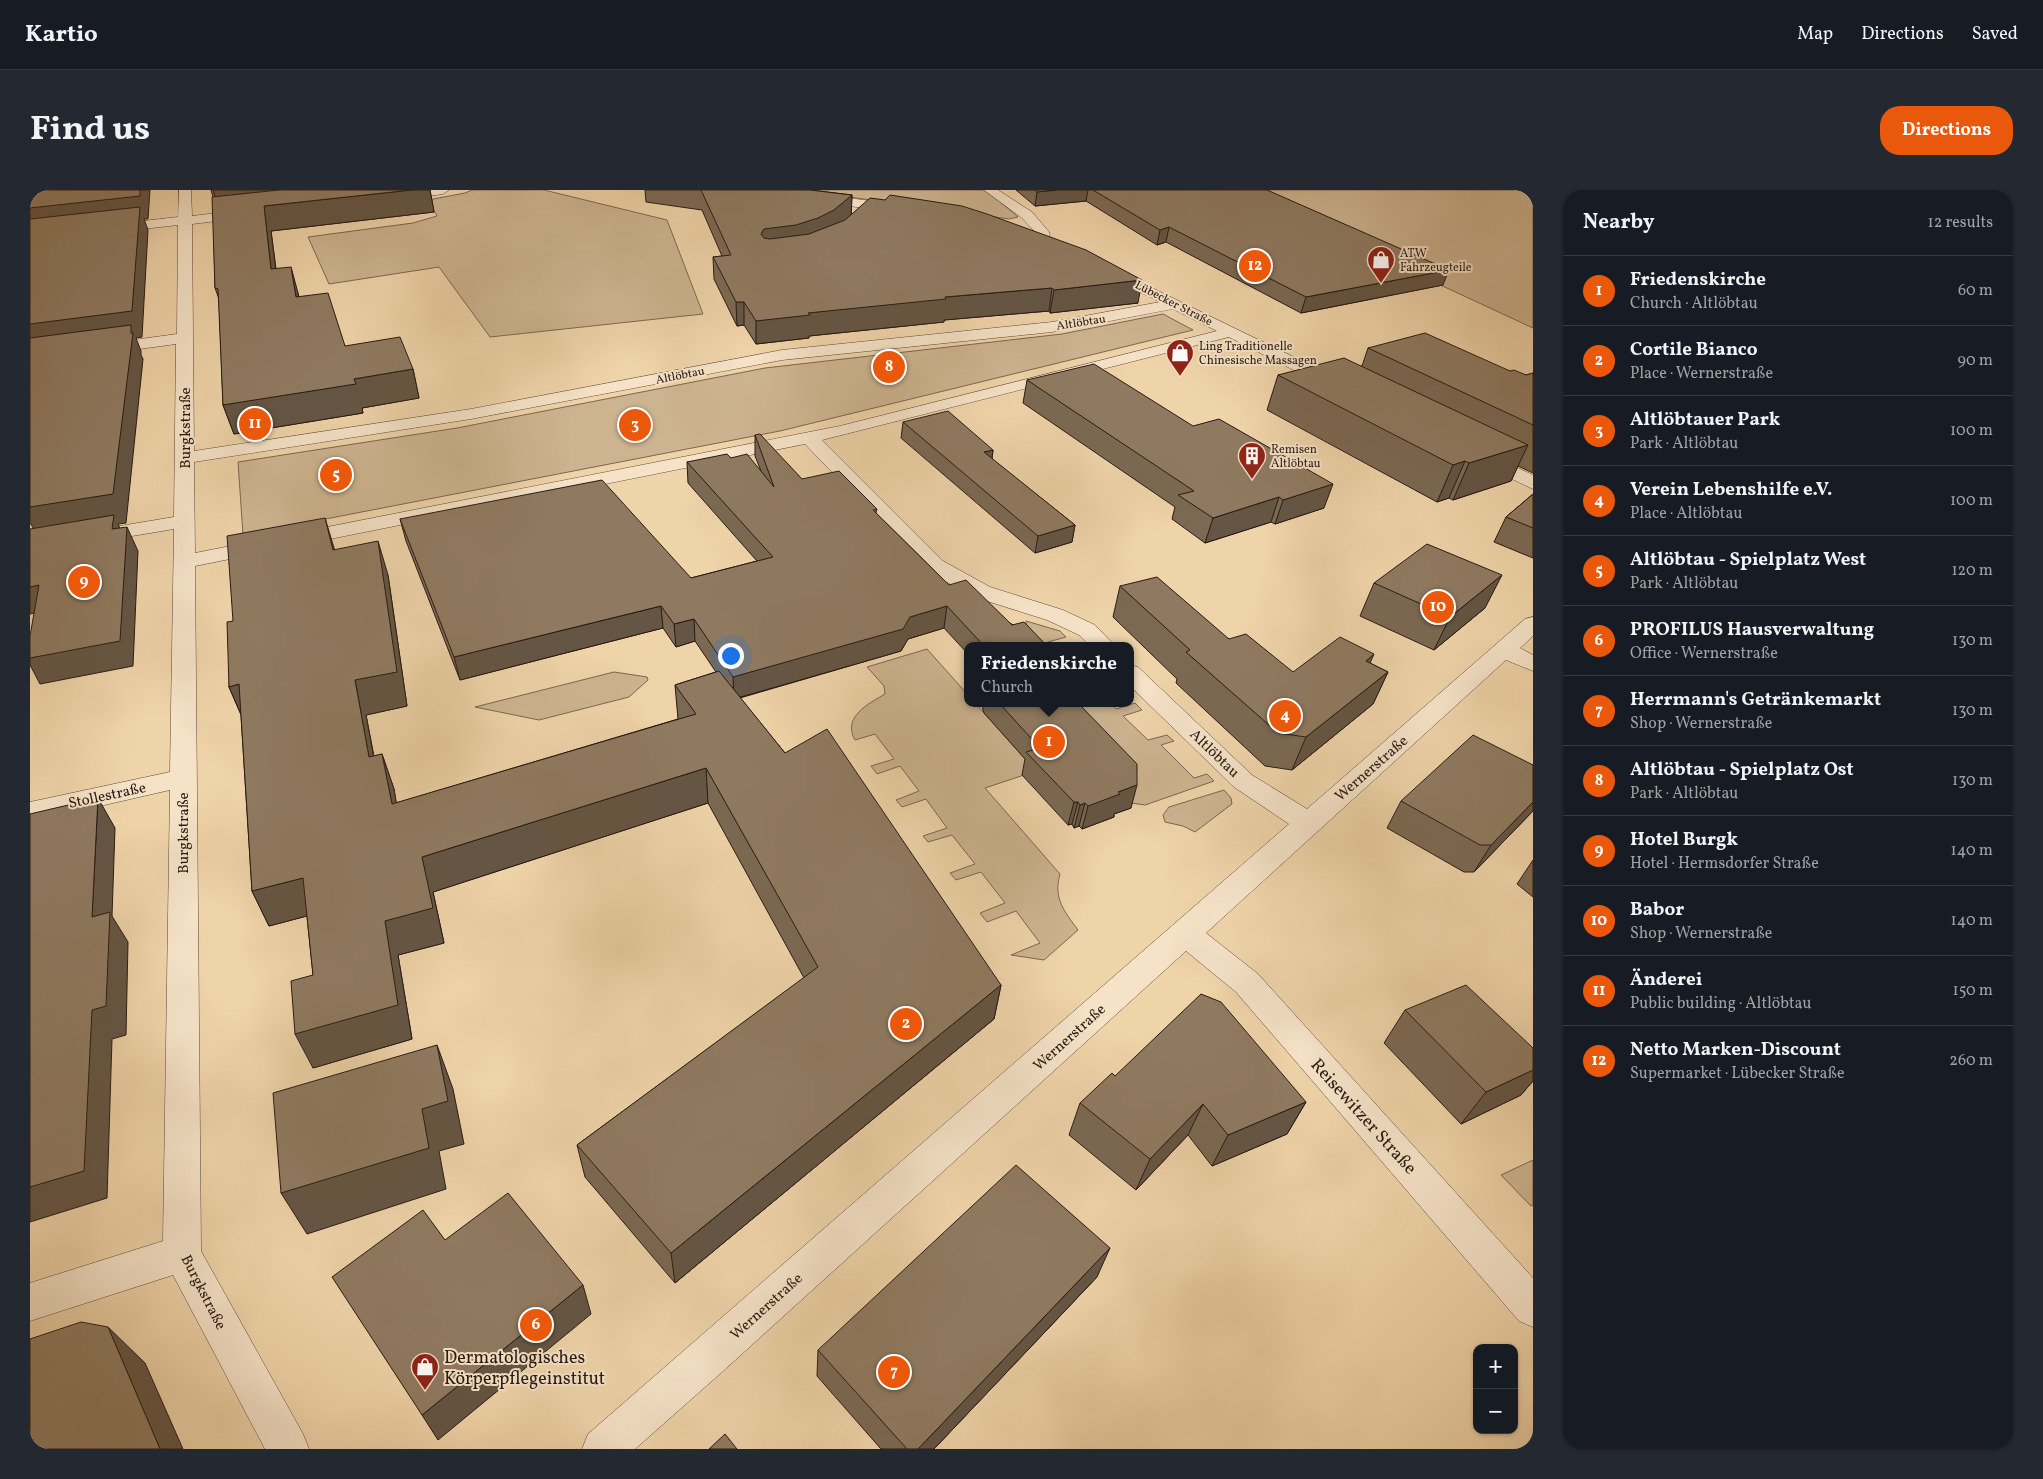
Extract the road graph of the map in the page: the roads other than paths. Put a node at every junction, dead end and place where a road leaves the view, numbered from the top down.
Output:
1 (185, 190) edge
2 (763, 190) edge
3 (990, 190) edge
4 (437, 191) edge
5 (378, 198) dead end
6 (872, 205) junction
7 (911, 211) edge
8 (262, 212) edge
9 (860, 217) edge
10 (185, 220) junction
11 (96, 231) edge
12 (1023, 232) edge
13 (1038, 237) junction
14 (1056, 244) edge
15 (1097, 264) edge
16 (1176, 304) junction
17 (1232, 332) junction
18 (185, 338) junction
19 (30, 359) edge
20 (1354, 393) edge
21 (809, 437) junction
22 (1463, 448) edge
23 (184, 458) junction
24 (1533, 483) edge
25 (184, 521) junction
26 (30, 547) edge
27 (184, 562) junction
28 (1533, 624) edge
29 (1099, 642) edge
30 (1504, 650) junction
31 (1533, 664) edge
32 (1134, 676) edge
33 (183, 778) junction
34 (30, 812) edge
35 (1308, 824) junction
36 (1186, 934) junction
37 (182, 1254) junction
38 (30, 1302) edge
39 (1533, 1307) edge
40 (288, 1449) edge
41 (603, 1449) edge

1 - 10 street, Burgkstraße
2 - 6 street
3 - 13 street
4 - 5 street
6 - 7 street
6 - 9 street
8 - 10 street
10 - 11 street
10 - 18 street, Burgkstraße
12 - 13 street
13 - 14 street
15 - 16 street, Lübecker Straße
16 - 17 street, Lübecker Straße
16 - 23 street, Altlöbtau
17 - 20 street, Lübecker Straße
17 - 21 street
18 - 19 street
18 - 23 street, Burgkstraße
21 - 27 street
21 - 29 street
22 - 24 street
23 - 25 street, Burgkstraße
25 - 26 street
25 - 27 street, Burgkstraße
27 - 33 street, Burgkstraße
28 - 30 street, Wernerstraße
30 - 31 street
30 - 35 street, Wernerstraße
32 - 35 street, Altlöbtau
33 - 34 street, Stollestraße
33 - 37 street, Burgkstraße
35 - 36 street, Wernerstraße
36 - 39 street, Reisewitzer Straße
36 - 41 street, Wernerstraße
37 - 38 street
37 - 40 street, Burgkstraße

